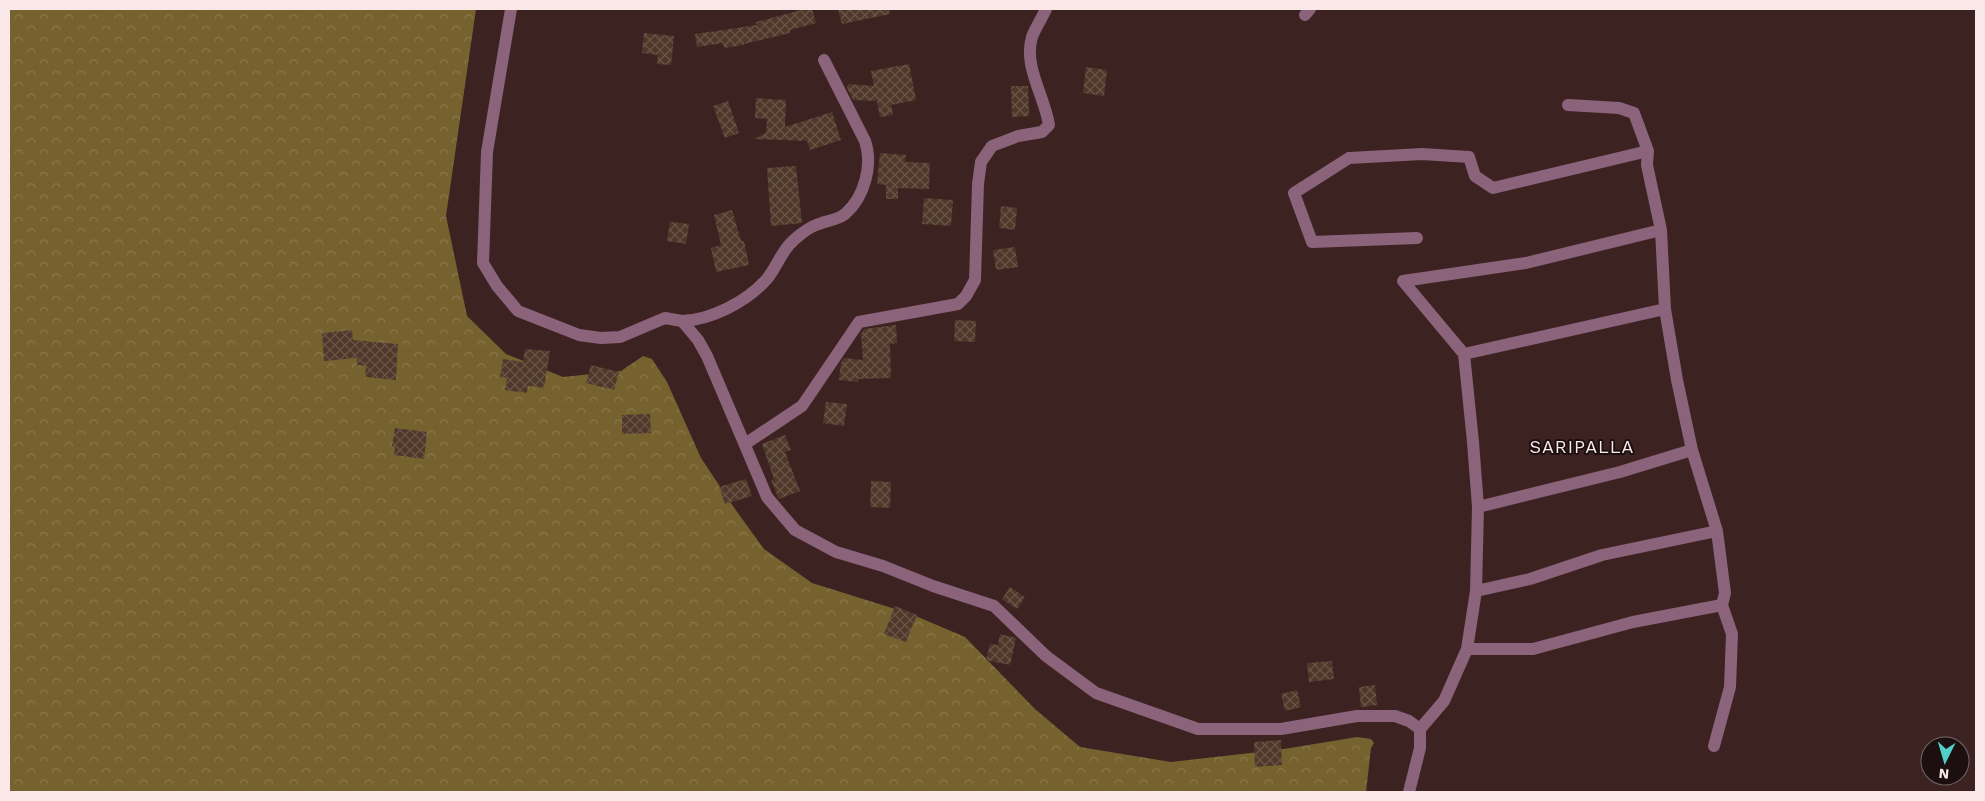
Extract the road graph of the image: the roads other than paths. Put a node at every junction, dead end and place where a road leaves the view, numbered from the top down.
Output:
1 (511, 9) edge
2 (1046, 9) edge
3 (824, 60) dead end
4 (1568, 105) dead end
5 (1648, 151) junction
6 (1661, 230) junction
7 (1417, 238) dead end
8 (1665, 309) junction
9 (682, 321) junction
10 (1464, 354) junction
11 (744, 444) junction
12 (1692, 450) junction
13 (1478, 507) junction
14 (1717, 530) junction
15 (1476, 591) junction
16 (1722, 605) junction
17 (1467, 649) junction
18 (1420, 729) junction
19 (1714, 746) dead end
20 (1409, 792) edge

1 - 9 street
2 - 11 street
3 - 9 street
4 - 5 street
5 - 6 street
5 - 7 street
6 - 8 street
6 - 10 street
8 - 10 street
8 - 12 street
9 - 11 street
10 - 13 street
11 - 18 street
12 - 13 street
12 - 14 street
13 - 15 street
14 - 15 street
14 - 16 street
15 - 17 street
16 - 17 street
16 - 19 street
17 - 18 street
18 - 20 street

